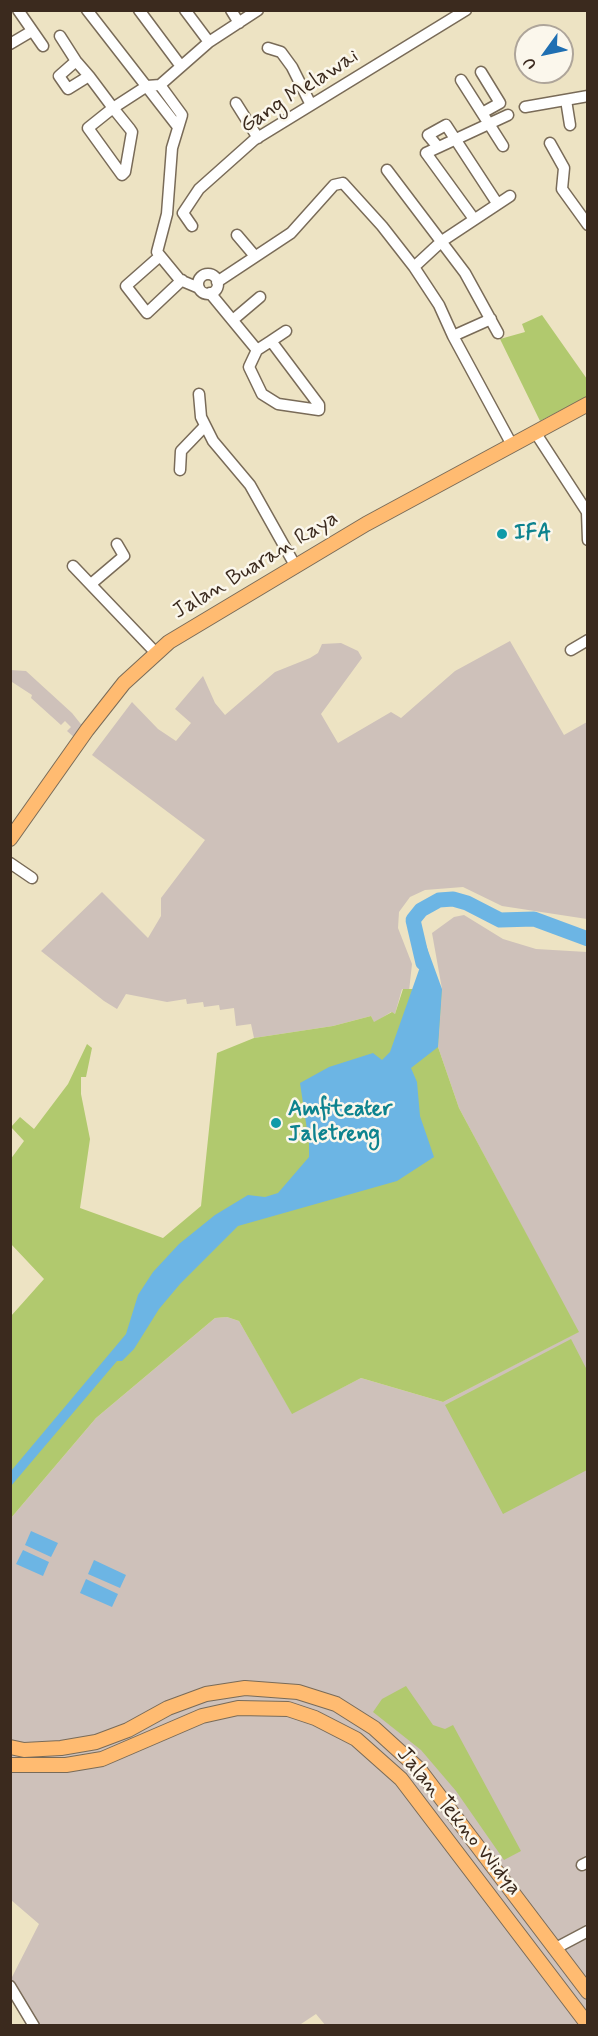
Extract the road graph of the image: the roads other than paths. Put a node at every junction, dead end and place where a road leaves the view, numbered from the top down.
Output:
1 (18, 10) edge
2 (87, 10) edge
3 (139, 10) edge
4 (185, 10) edge
5 (231, 10) edge
6 (258, 10) edge
7 (466, 10) edge
8 (239, 23) junction
9 (32, 31) junction
10 (60, 36) dead end
11 (209, 42) junction
12 (10, 44) edge
13 (43, 46) dead end
14 (268, 48) dead end
15 (76, 61) junction
16 (180, 66) junction
17 (481, 72) dead end
18 (88, 76) junction
19 (461, 80) dead end
20 (147, 86) junction
21 (160, 86) junction
22 (588, 96) edge
23 (566, 100) junction
24 (237, 103) dead end
25 (311, 105) junction
26 (525, 107) dead end
27 (113, 108) junction
28 (482, 113) junction
29 (508, 115) dead end
30 (489, 124) junction
31 (570, 125) dead end
32 (178, 127) junction
33 (258, 138) junction
34 (454, 140) junction
35 (550, 143) dead end
36 (503, 146) dead end
37 (438, 147) junction
38 (387, 170) dead end
39 (510, 196) dead end
40 (497, 203) junction
41 (474, 219) junction
42 (588, 225) edge
43 (192, 226) dead end
44 (237, 235) dead end
45 (442, 241) junction
46 (255, 255) junction
47 (160, 256) junction
48 (414, 267) junction
49 (182, 280) junction
50 (217, 282) junction
51 (199, 288) junction
52 (210, 293) junction
53 (260, 297) dead end
54 (234, 319) junction
55 (491, 319) junction
56 (286, 331) dead end
57 (498, 333) dead end
58 (453, 336) junction
59 (271, 341) junction
60 (257, 350) junction
61 (199, 393) dead end
62 (311, 396) junction
63 (588, 404) edge
64 (297, 407) junction
65 (205, 426) junction
66 (535, 432) junction
67 (512, 445) junction
68 (180, 470) dead end
69 (588, 540) edge
70 (117, 544) dead end
71 (73, 567) dead end
72 (296, 567) junction
73 (91, 584) junction
74 (588, 640) edge
75 (571, 650) dead end
76 (156, 653) junction
77 (10, 839) edge
78 (10, 863) edge
79 (32, 878) dead end
80 (10, 1747) edge
81 (10, 1765) edge
82 (466, 1831) junction
83 (451, 1842) junction
84 (588, 1930) edge
85 (554, 1949) junction
86 (10, 1986) edge
87 (588, 1992) edge
88 (34, 2025) edge
89 (588, 2025) edge

1 - 9 street
2 - 20 street
3 - 16 street
4 - 11 street
5 - 8 street
6 - 8 street
7 - 25 street, Gang Melawai
8 - 11 street
9 - 12 street
9 - 13 street
10 - 15 street
11 - 16 street
14 - 25 street
15 - 18 street
15 - 18 street
16 - 21 street
17 - 28 street
18 - 27 street
19 - 28 street
20 - 21 street
20 - 27 street
20 - 32 street
21 - 32 street
22 - 23 street
23 - 26 street
23 - 31 street
24 - 33 street
25 - 33 street, Gang Melawai
27 - 27 street
28 - 30 street
29 - 30 street
30 - 34 street
30 - 36 street
32 - 47 street
33 - 43 street, Gang Melawai
34 - 37 street
34 - 37 street
34 - 40 street
35 - 42 street
37 - 41 street
38 - 45 street
39 - 40 street
40 - 41 street
41 - 45 street
44 - 46 street
45 - 48 street
45 - 55 street
46 - 48 street
46 - 50 street
47 - 49 street
47 - 49 street
48 - 58 street
49 - 51 street
50 - 51 street
50 - 52 street
51 - 52 street
52 - 54 street
53 - 54 street
54 - 60 street
55 - 57 street
55 - 58 street
56 - 59 street
58 - 67 street
59 - 60 street
59 - 62 street
60 - 64 street
61 - 65 street
62 - 64 street
62 - 64 street
63 - 66 main road, Jalan Buaran Raya
65 - 68 street
65 - 72 street
66 - 67 main road, Jalan Buaran Raya
66 - 69 street
67 - 72 main road, Jalan Buaran Raya
70 - 73 street
71 - 73 street
72 - 76 main road, Jalan Buaran Raya
73 - 76 street
74 - 75 street
76 - 77 main road, Jalan Buaran Raya
78 - 79 street
80 - 82 main road, Jalan Tekno Widya
81 - 83 main road, Jalan Tekno Widya
82 - 83 main road
82 - 85 main road, Jalan Tekno Widya
83 - 89 main road, Jalan Tekno Widya
84 - 85 street
85 - 87 main road, Jalan Tekno Widya
86 - 88 street

